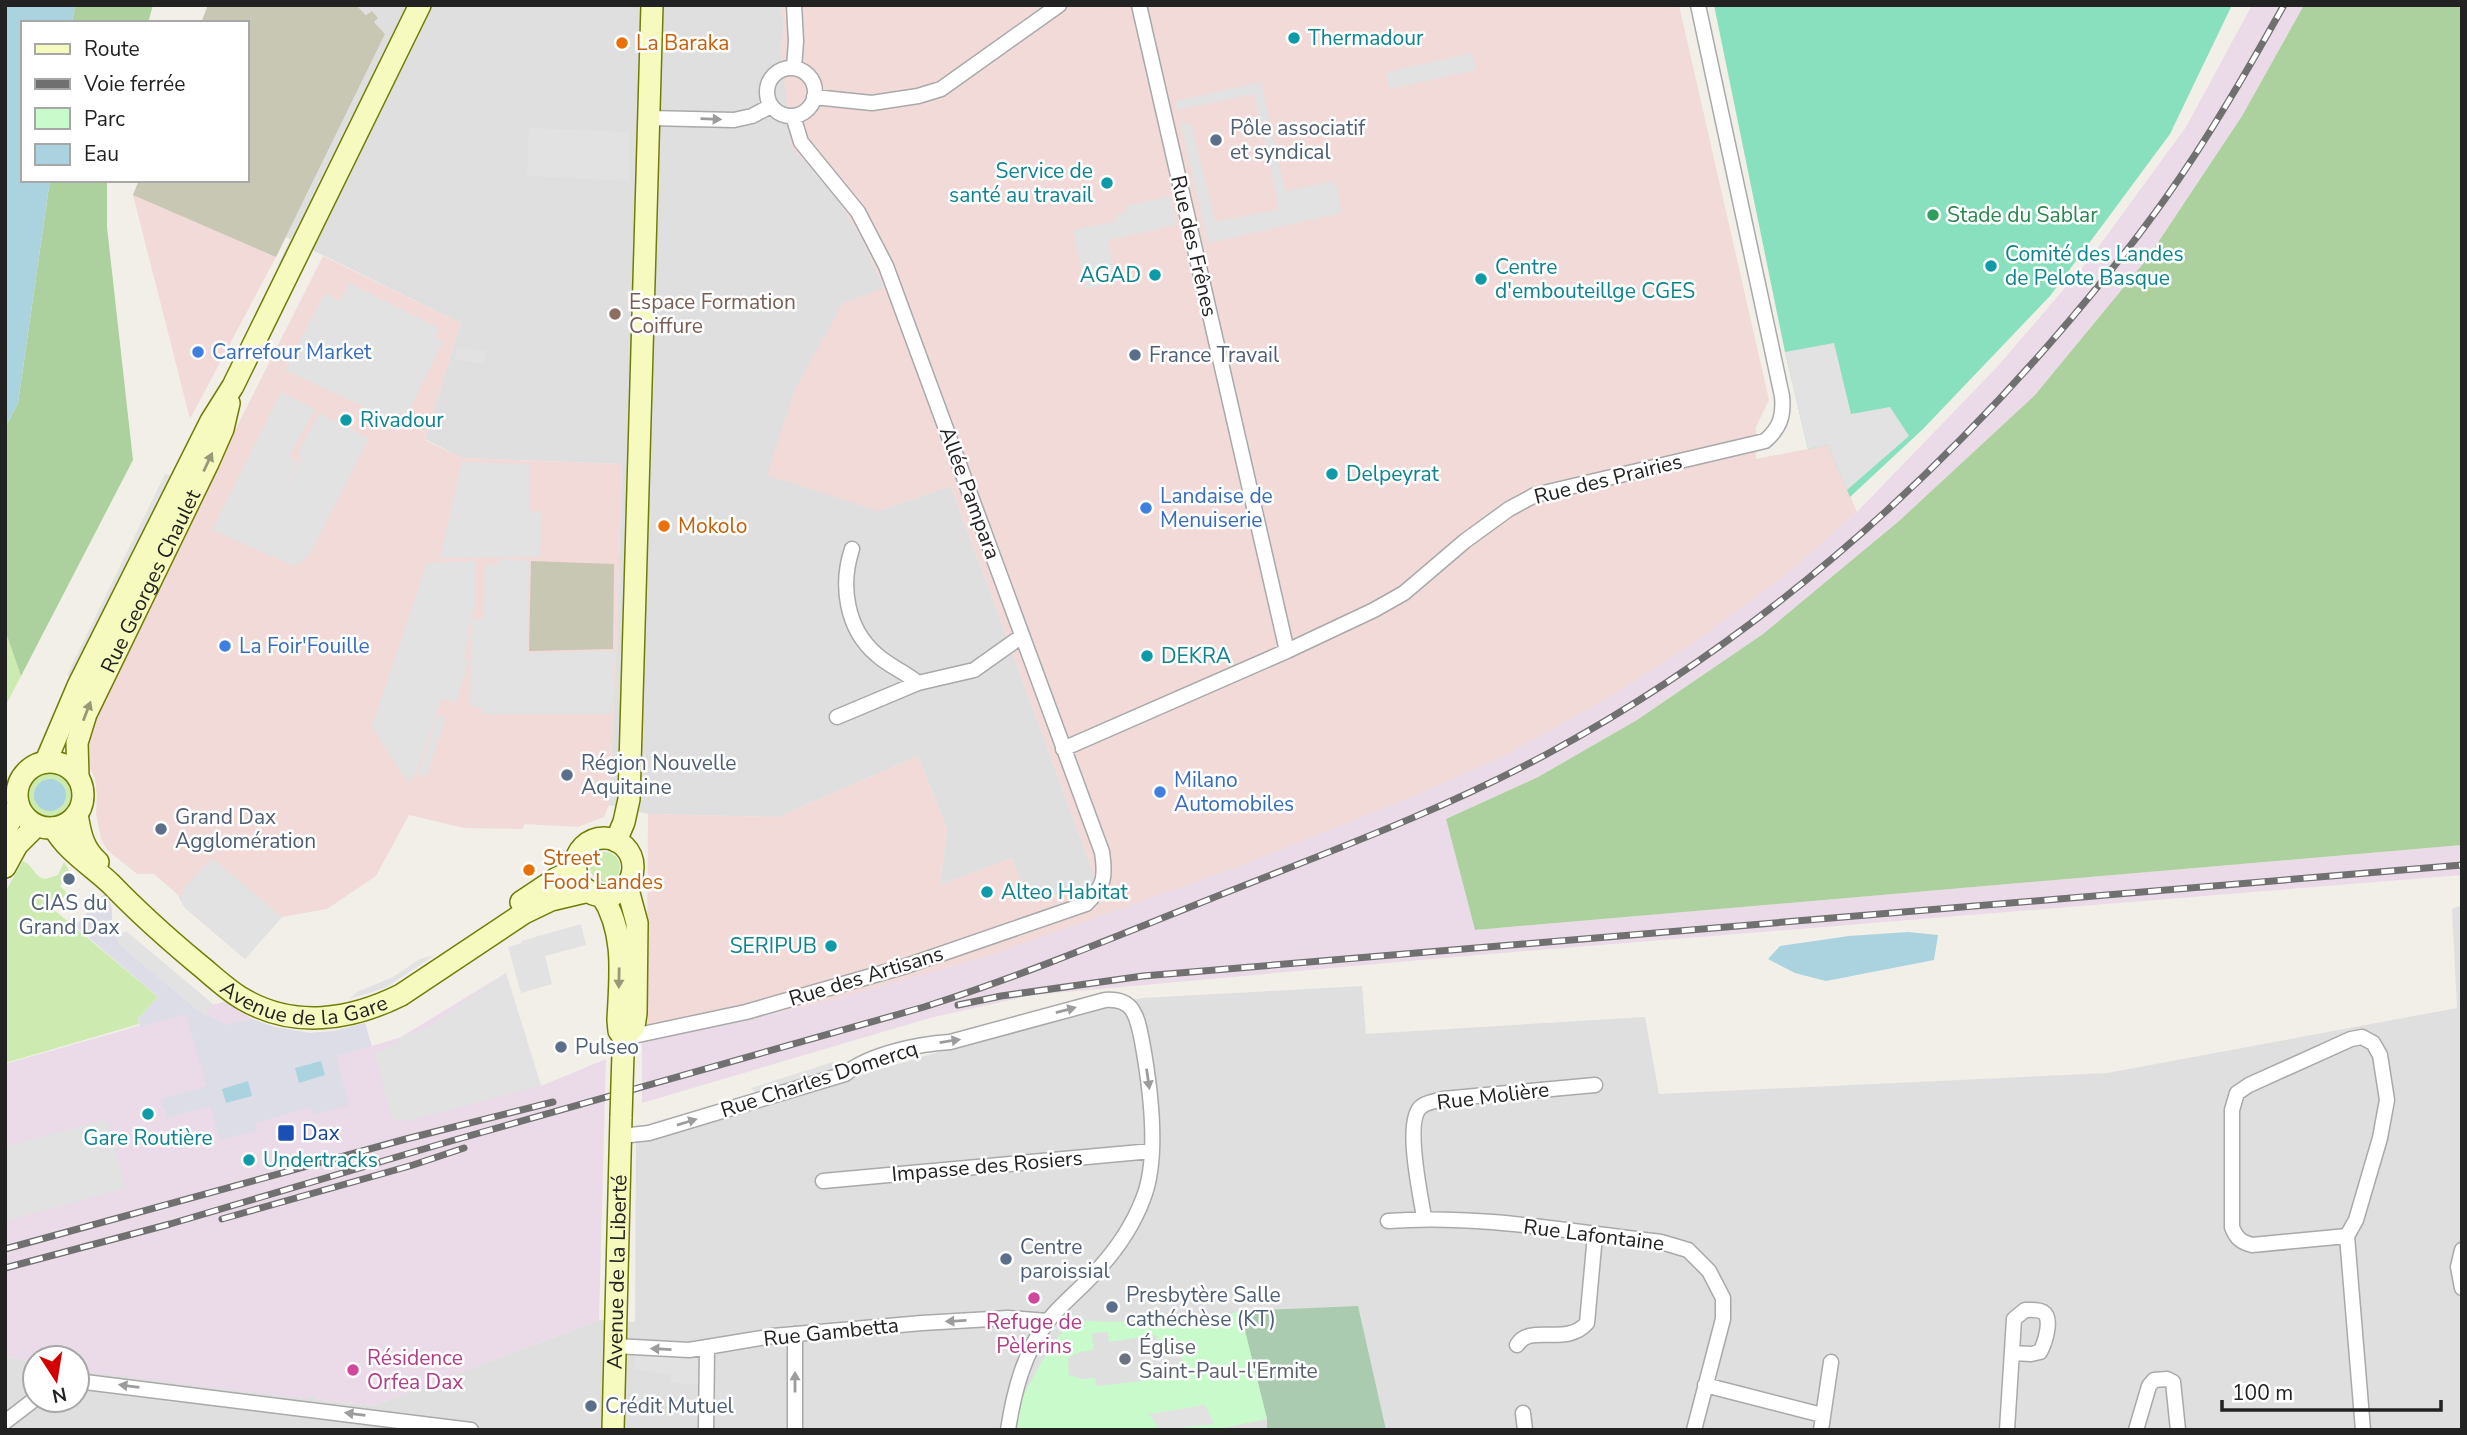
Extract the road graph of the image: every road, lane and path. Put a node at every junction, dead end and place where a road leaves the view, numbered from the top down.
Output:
1 (420, 5) edge
2 (652, 5) edge
3 (794, 5) edge
4 (1059, 5) edge
5 (1139, 5) edge
6 (1698, 5) edge
7 (794, 68) junction
8 (814, 97) junction
9 (771, 106) junction
10 (793, 116) junction
11 (649, 118) junction
12 (233, 386) junction
13 (852, 549) dead end
14 (1022, 635) junction
15 (1287, 651) junction
16 (918, 683) junction
17 (837, 717) dead end
18 (1063, 749) junction
19 (46, 761) junction
20 (78, 777) junction
21 (18, 806) junction
22 (78, 814) junction
23 (45, 827) junction
24 (5, 831) edge
25 (616, 841) junction
26 (5, 867) edge
27 (576, 870) junction
28 (627, 886) junction
29 (1100, 890) joint
30 (596, 894) junction
31 (624, 1038) junction
32 (1595, 1085) dead end
33 (621, 1126) junction
34 (1152, 1151) junction
35 (823, 1181) dead end
36 (1424, 1218) junction
37 (1388, 1221) dead end
38 (1595, 1235) junction
39 (2347, 1236) junction
40 (2462, 1250) edge
41 (2462, 1288) edge
42 (1048, 1321) junction
43 (795, 1334) junction
44 (1517, 1345) dead end
45 (615, 1346) junction
46 (707, 1348) junction
47 (2013, 1353) dead end
48 (1831, 1362) dead end
49 (91, 1383) edge
50 (1704, 1385) junction
51 (21, 1410) edge
52 (1523, 1413) dead end
53 (5, 1422) edge
54 (1822, 1423) edge
55 (471, 1430) edge
56 (613, 1430) edge
57 (706, 1430) edge
58 (795, 1430) edge
59 (1008, 1430) edge
60 (1525, 1430) edge
61 (1694, 1430) edge
62 (2007, 1430) edge
63 (2136, 1430) edge
64 (2178, 1430) edge
65 (2363, 1430) edge

1 - 12 main road, Rue Georges Chaulet
2 - 11 main road
3 - 7 street
4 - 8 street
5 - 15 street, Rue des Frênes
6 - 15 street, Rue des Prairies
7 - 8 street
7 - 9 street
8 - 10 street
9 - 10 street
11 -> 9 street
10 - 14 street, Allée Pampara
11 - 25 main road
12 - 19 main road, Rue Georges Chaulet
20 -> 12 main road, Rue Georges Chaulet
13 - 16 street
14 - 16 street
14 - 18 street, Allée Pampara
15 - 18 street, Rue des Prairies
16 - 17 street
18 - 29 street, Allée Pampara
19 - 20 main road
19 - 21 main road
20 - 22 main road
21 - 23 main road
21 - 24 main road
22 - 23 main road
22 - 27 main road, Avenue de la Gare
23 - 26 main road
23 - 30 main road, Avenue de la Gare
25 - 27 main road
25 - 28 main road
27 - 30 main road
28 - 30 main road
28 - 31 main road
29 - 31 street, Rue des Artisans
30 -> 31 main road
31 - 33 main road, Avenue de la Liberté, bridge
32 - 36 street, Rue Molière
33 -> 34 street, Rue Charles Domercq
33 - 45 main road, Avenue de la Liberté
34 - 35 street, Impasse des Rosiers
34 - 42 street
36 - 37 street, Rue Lafontaine
36 - 38 street, Rue Lafontaine
38 - 44 street
38 - 50 street, Rue Lafontaine
39 - 39 street
39 - 65 street
40 - 41 street
42 -> 43 street, Rue Gambetta
42 - 59 street
43 - 46 street, Rue Gambetta
58 -> 43 street
46 -> 45 street, Rue Gambetta
45 - 56 main road, Avenue de la Liberté
46 - 57 street
47 - 62 street
48 - 54 street
55 -> 49 street
50 - 54 street
50 - 61 street, Rue Lafontaine
51 - 53 street
52 - 60 street
63 - 64 street

